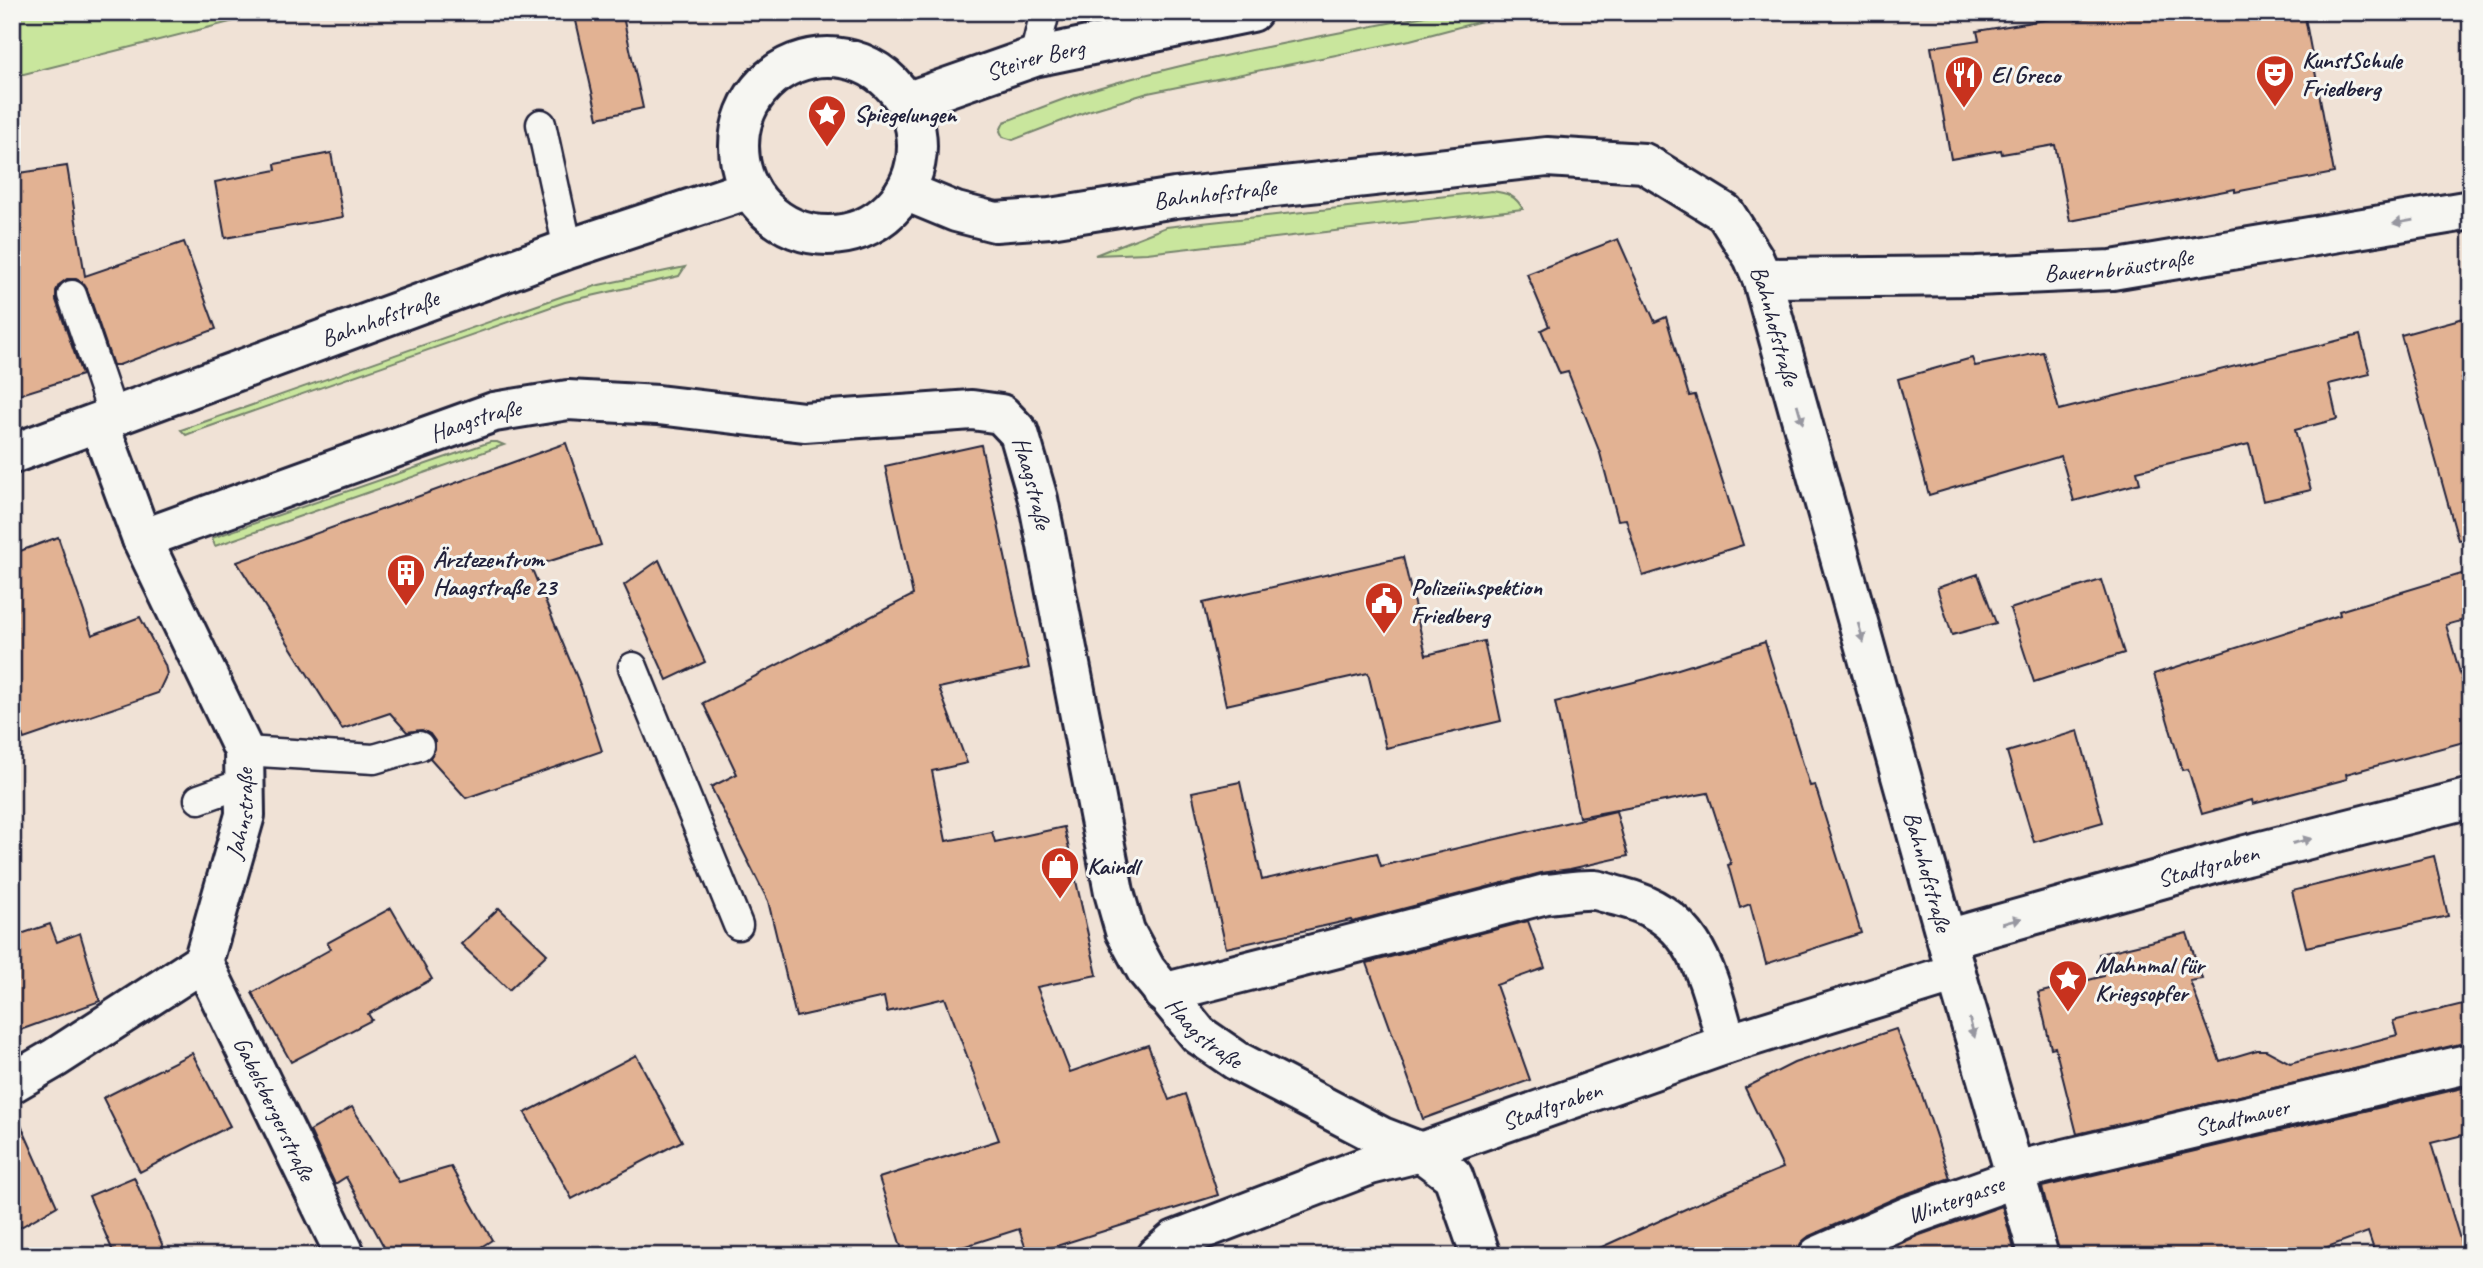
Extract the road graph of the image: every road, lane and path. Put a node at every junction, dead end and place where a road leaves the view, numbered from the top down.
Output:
1 (1045, 12) edge
2 (1252, 12) edge
3 (1034, 57) junction
4 (906, 102) junction
5 (541, 124) dead end
6 (751, 189) junction
7 (905, 191) junction
8 (2471, 210) edge
9 (568, 249) junction
10 (1762, 278) junction
11 (72, 295) dead end
12 (107, 421) junction
13 (12, 454) edge
14 (142, 539) junction
15 (633, 667) dead end
16 (419, 746) dead end
17 (244, 767) junction
18 (199, 799) dead end
19 (2471, 799) edge
20 (738, 925) dead end
21 (1951, 956) junction
22 (203, 962) junction
23 (1163, 993) junction
24 (1727, 1044) junction
25 (2471, 1063) edge
26 (12, 1083) edge
27 (1421, 1152) junction
28 (2015, 1175) junction
29 (346, 1256) edge
30 (1156, 1256) edge
31 (1481, 1256) edge
32 (1818, 1256) edge
33 (2039, 1256) edge

1 - 3 lane
2 - 3 street, Steirer Berg
3 - 4 street, Steirer Berg
4 - 6 street
4 - 7 street
5 - 9 lane
6 - 7 street
6 - 9 street, Bahnhofstraße
7 - 10 street, Bahnhofstraße
8 -> 10 street, Bauernbräustraße
9 - 12 street, Bahnhofstraße
10 -> 21 street, Bahnhofstraße
11 - 12 lane
12 - 13 street, Bahnhofstraße
12 - 14 street, Jahnstraße
14 - 17 street, Jahnstraße
14 - 23 street, Haagstraße
15 - 20 lane
16 - 17 lane
17 - 18 lane
17 - 22 street, Jahnstraße
21 -> 19 street, Stadtgraben
21 - 24 street, Stadtgraben
21 -> 28 street, Bahnhofstraße
22 - 26 street
22 - 29 street, Gabelsbergerstraße
23 - 24 street
23 - 27 street, Haagstraße
24 - 27 street, Stadtgraben
25 - 28 street, Stadtmauer
27 - 30 street, Stadtgraben
27 - 31 street, Haagstraße
28 - 32 street, Wintergasse
28 - 33 street, Bahnhofstraße

